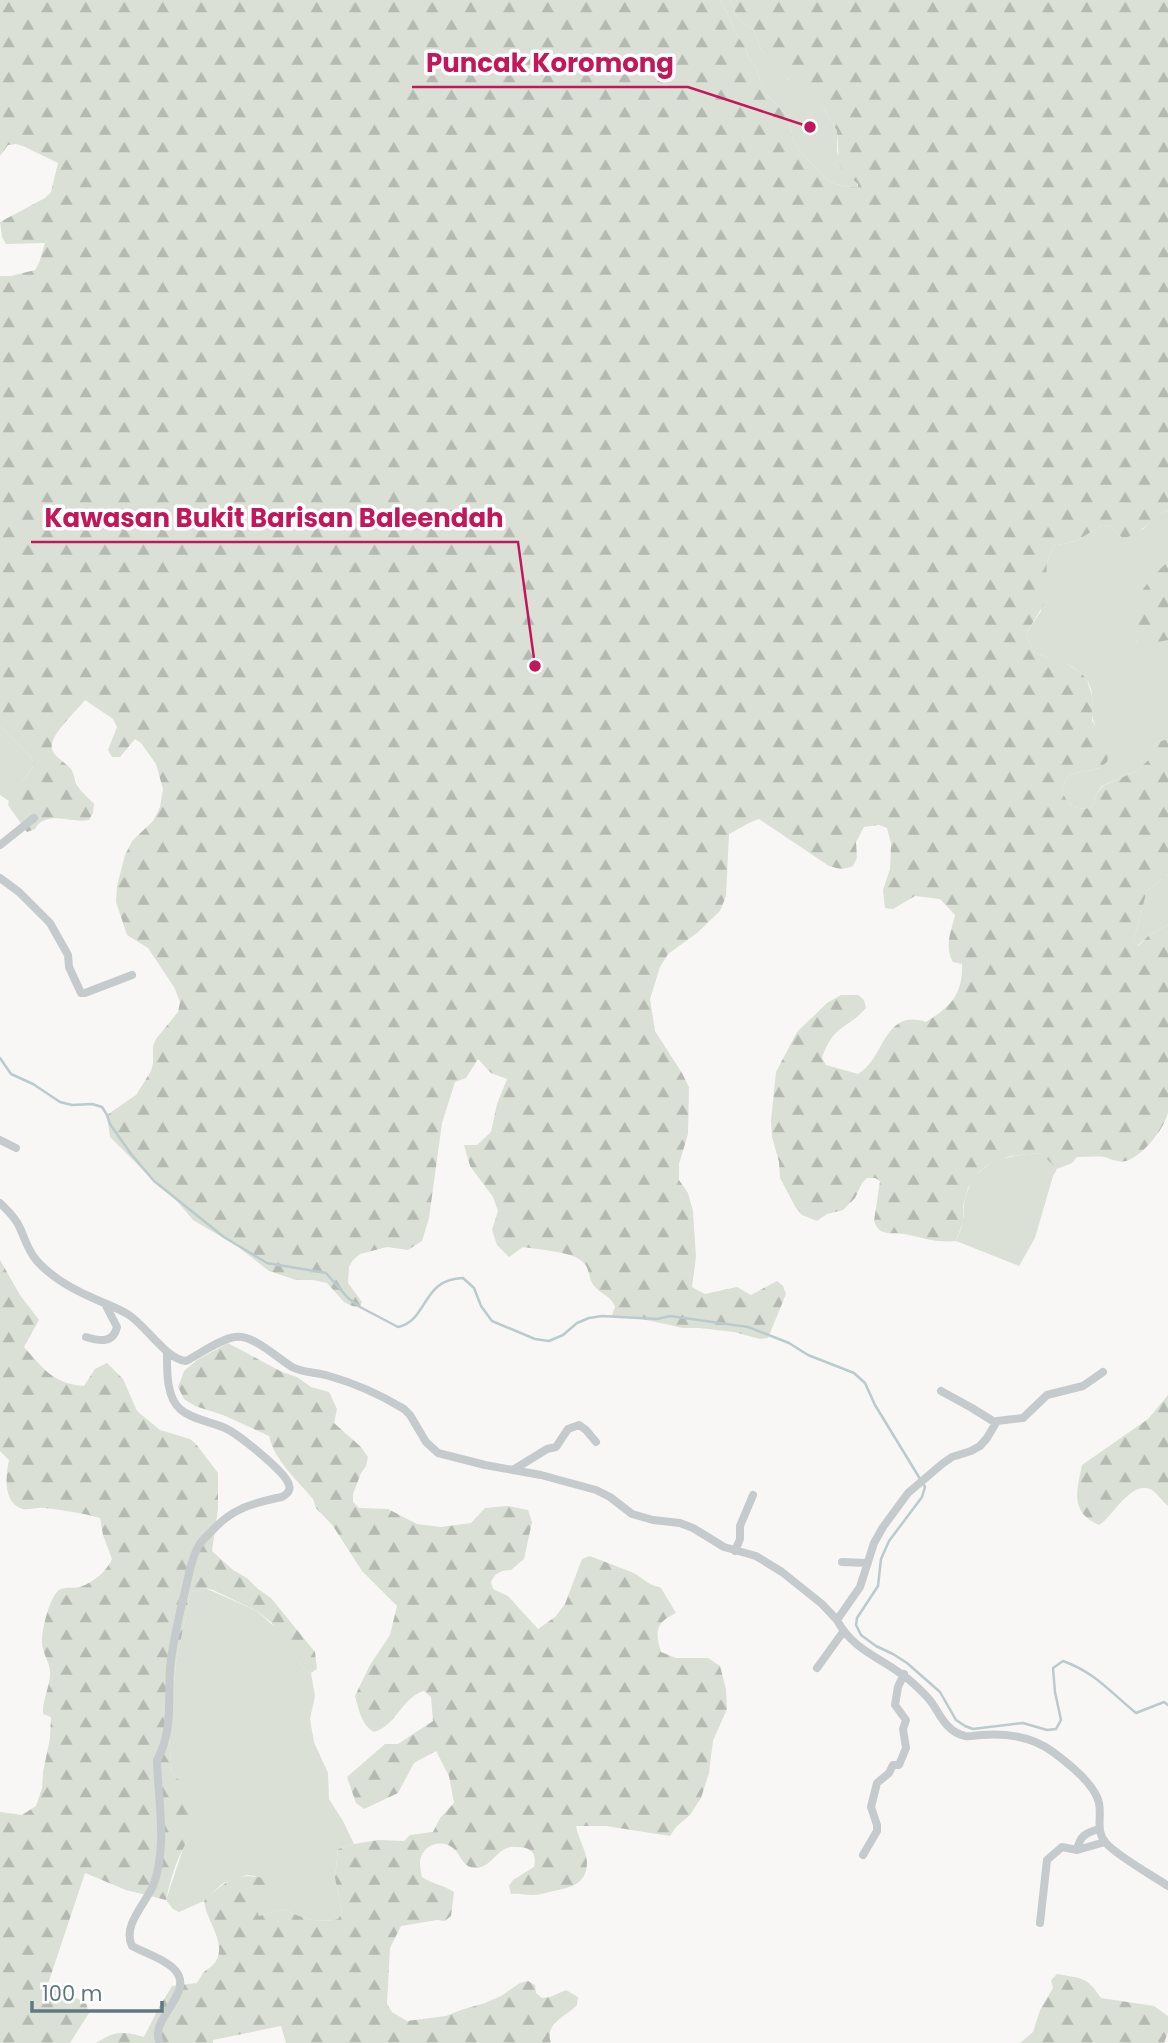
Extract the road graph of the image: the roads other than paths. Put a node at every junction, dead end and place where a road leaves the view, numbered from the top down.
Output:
1 (34, 818) dead end
2 (0, 845) edge
3 (0, 878) edge
4 (132, 975) dead end
5 (0, 1140) edge
6 (16, 1148) dead end
7 (0, 1203) edge
8 (105, 1304) junction
9 (86, 1337) dead end
10 (167, 1353) junction
11 (1103, 1372) dead end
12 (941, 1391) dead end
13 (996, 1423) junction
14 (596, 1443) dead end
15 (513, 1470) junction
16 (753, 1495) dead end
17 (735, 1550) junction
18 (842, 1562) dead end
19 (867, 1563) junction
20 (837, 1620) junction
21 (843, 1632) junction
22 (817, 1668) dead end
23 (904, 1674) junction
24 (1099, 1829) junction
25 (1105, 1842) junction
26 (1077, 1850) junction
27 (863, 1855) dead end
28 (1168, 1886) edge
29 (1040, 1923) dead end
30 (160, 2043) edge

1 - 2 street
3 - 4 street
5 - 6 street
7 - 8 street
8 - 9 street
8 - 10 street
10 - 15 street
10 - 30 street
11 - 13 street
12 - 13 street
13 - 19 street
14 - 15 street
15 - 17 street
16 - 17 street
17 - 20 street
18 - 19 street
19 - 20 street
20 - 21 street
21 - 22 street
21 - 23 street
23 - 24 street
23 - 27 street
24 - 25 street
24 - 26 street
25 - 26 street
25 - 28 street
26 - 29 street

